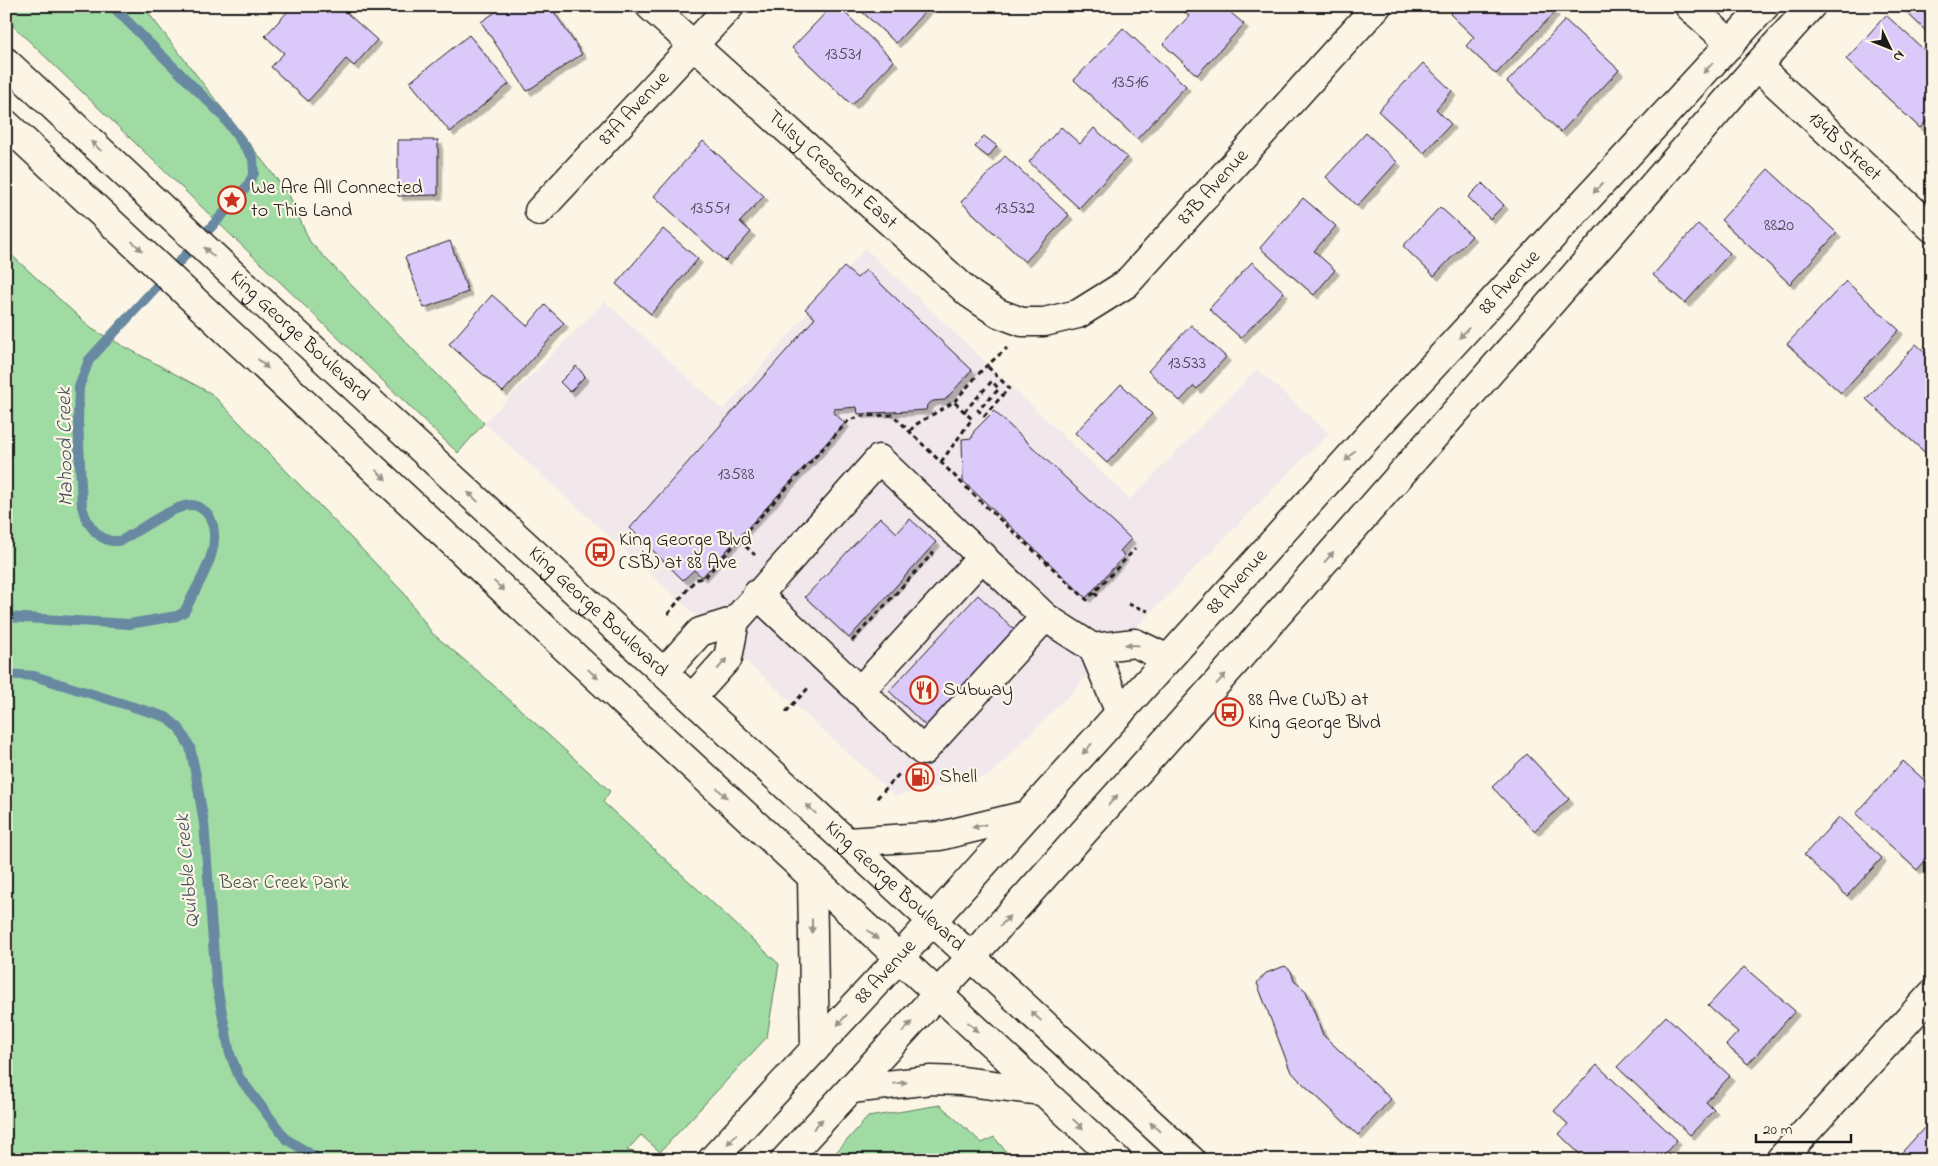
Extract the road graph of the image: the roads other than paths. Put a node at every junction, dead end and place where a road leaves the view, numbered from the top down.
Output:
1 (650, 6) edge
2 (730, 6) edge
3 (1377, 6) edge
4 (1689, 6) edge
5 (1765, 6) edge
6 (1811, 6) edge
7 (1730, 44) junction
8 (694, 46) junction
9 (6, 62) edge
10 (1757, 66) junction
11 (7, 127) edge
12 (539, 211) dead end
13 (1932, 228) edge
14 (1016, 333) joint
15 (983, 556) junction
16 (757, 594) junction
17 (1045, 617) junction
18 (734, 621) junction
19 (1093, 648) junction
20 (1168, 659) junction
21 (664, 672) junction
22 (860, 690) junction
23 (692, 698) junction
24 (1120, 712) junction
25 (1026, 815) junction
26 (847, 842) junction
27 (812, 878) junction
28 (932, 921) junction
29 (972, 957) junction
30 (899, 958) junction
31 (938, 994) junction
32 (1932, 994) edge
33 (815, 1049) junction
34 (851, 1089) junction
35 (1042, 1091) junction
36 (712, 1160) edge
37 (785, 1160) edge
38 (1117, 1160) edge
39 (1191, 1160) edge
40 (1780, 1160) edge

1 - 8 main road, Tulsy Crescent East
2 - 8 main road, 87A Avenue
3 - 14 main road, 87B Avenue
4 - 7 main road
5 - 7 main road, 88 Avenue
6 - 10 main road
7 -> 20 main road, 88 Avenue
8 - 12 main road, 87A Avenue
8 - 14 main road, Tulsy Crescent East
21 -> 9 main road, King George Boulevard
10 - 13 main road, 134B Street
29 -> 10 main road
11 -> 27 main road
15 - 16 main road
15 - 17 main road
15 - 22 main road
16 - 18 main road
16 - 22 main road
17 - 19 main road
17 - 22 main road
18 - 21 main road
23 -> 18 main road
20 -> 19 main road
19 - 24 main road
20 - 24 main road, 88 Avenue
21 - 23 main road, King George Boulevard
26 -> 23 main road, King George Boulevard
24 -> 25 main road, 88 Avenue
25 -> 26 main road
25 - 28 main road, 88 Avenue
26 - 28 main road, King George Boulevard
27 -> 30 main road
27 -> 33 main road
28 - 29 main road, King George Boulevard
28 - 30 main road, 88 Avenue
29 - 31 main road
39 -> 29 main road, King George Boulevard
30 - 31 main road
30 -> 33 main road, 88 Avenue
34 -> 31 main road
31 -> 35 main road
32 - 40 main road
33 -> 36 main road, 88 Avenue
34 -> 35 main road
37 -> 34 main road
35 -> 38 main road

